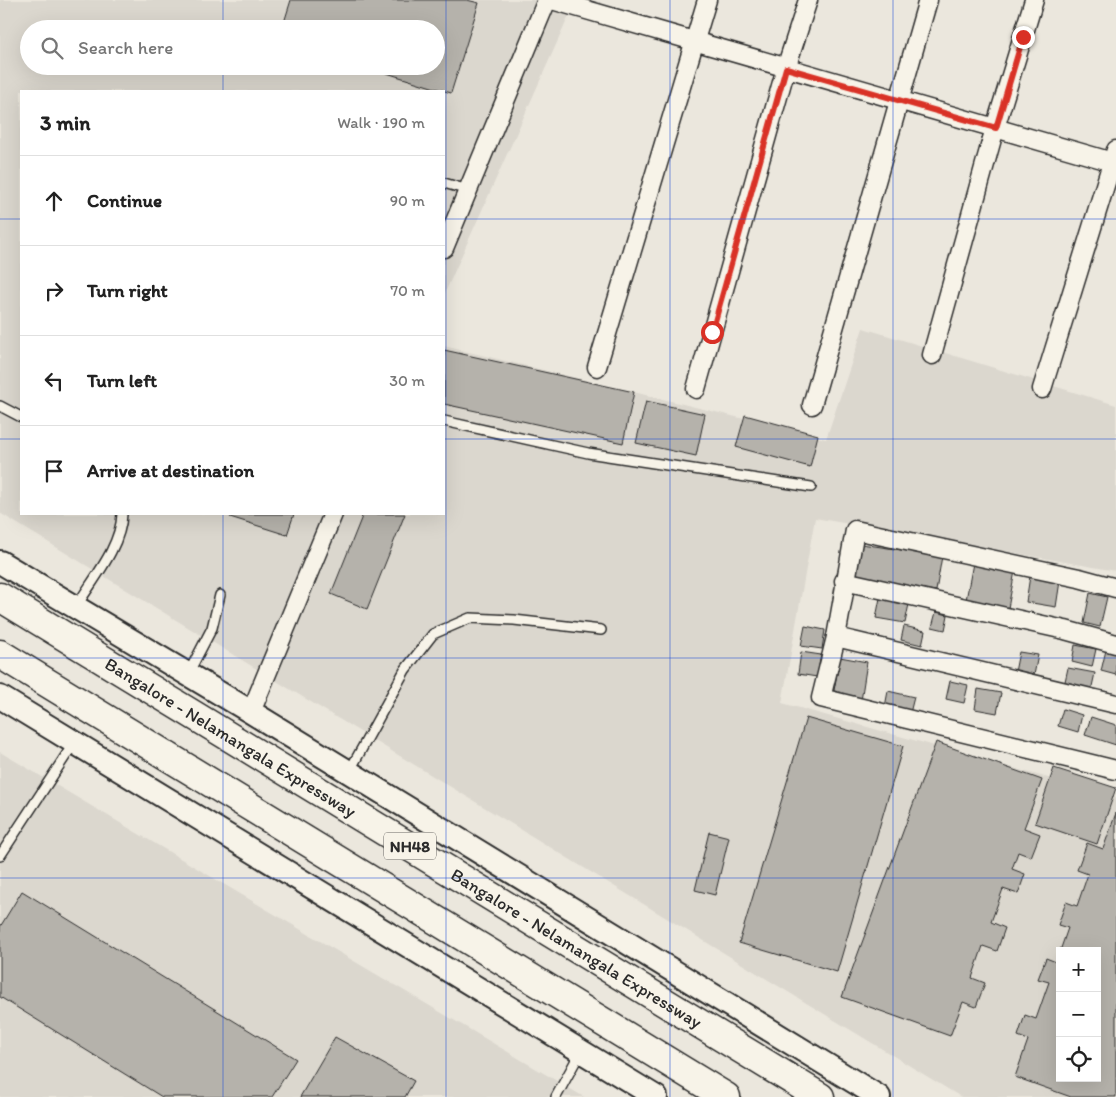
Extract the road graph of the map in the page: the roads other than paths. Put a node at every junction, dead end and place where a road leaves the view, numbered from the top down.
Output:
1 (547, 0) edge
2 (552, 0) edge
3 (707, 0) edge
4 (808, 0) edge
5 (928, 0) edge
6 (1034, 0) edge
7 (694, 41) junction
8 (786, 68) junction
9 (898, 100) junction
10 (996, 128) junction
11 (1115, 159) edge
12 (445, 182) edge
13 (468, 190) junction
14 (445, 244) edge
15 (932, 355) dead end
16 (598, 367) dead end
17 (696, 389) dead end
18 (1042, 389) dead end
19 (812, 405) dead end
20 (0, 406) edge
21 (20, 416) edge
22 (445, 421) edge
23 (811, 487) dead end
24 (122, 515) edge
25 (333, 515) edge
26 (0, 562) edge
27 (844, 582) junction
28 (1116, 588) edge
29 (220, 595) dead end
30 (0, 597) edge
31 (76, 607) junction
32 (601, 630) dead end
33 (836, 637) junction
34 (1116, 644) edge
35 (0, 654) edge
36 (188, 674) junction
37 (0, 697) edge
38 (1116, 704) edge
39 (251, 712) junction
40 (74, 743) junction
41 (1116, 770) edge
42 (349, 772) junction
43 (0, 856) edge
44 (582, 1051) junction
45 (556, 1097) edge
46 (656, 1097) edge
47 (726, 1097) edge
48 (820, 1097) edge
49 (879, 1097) edge

1 - 13 street
2 - 7 street
3 - 7 street
4 - 8 street
5 - 9 street
6 - 10 street
7 - 8 street
7 - 16 street
8 - 9 street
8 - 17 street
9 - 10 street
9 - 19 street
10 - 11 street
10 - 15 street
11 - 18 street
12 - 13 lane
13 - 14 street
20 - 21 lane
22 - 23 lane
24 - 31 lane
25 - 39 street
26 - 31 street
27 - 28 street
27 - 33 street
27 - 34 street
29 - 36 lane
30 - 48 highway, Bangalore - Nelamangala Expressway / NH48
31 - 36 street
32 - 42 lane
33 - 38 street
33 - 41 street
35 - 47 highway, NH48
36 - 39 street
37 - 40 street
39 - 42 street
40 - 43 lane
40 - 44 street
42 - 49 street
44 - 45 lane
44 - 46 street

